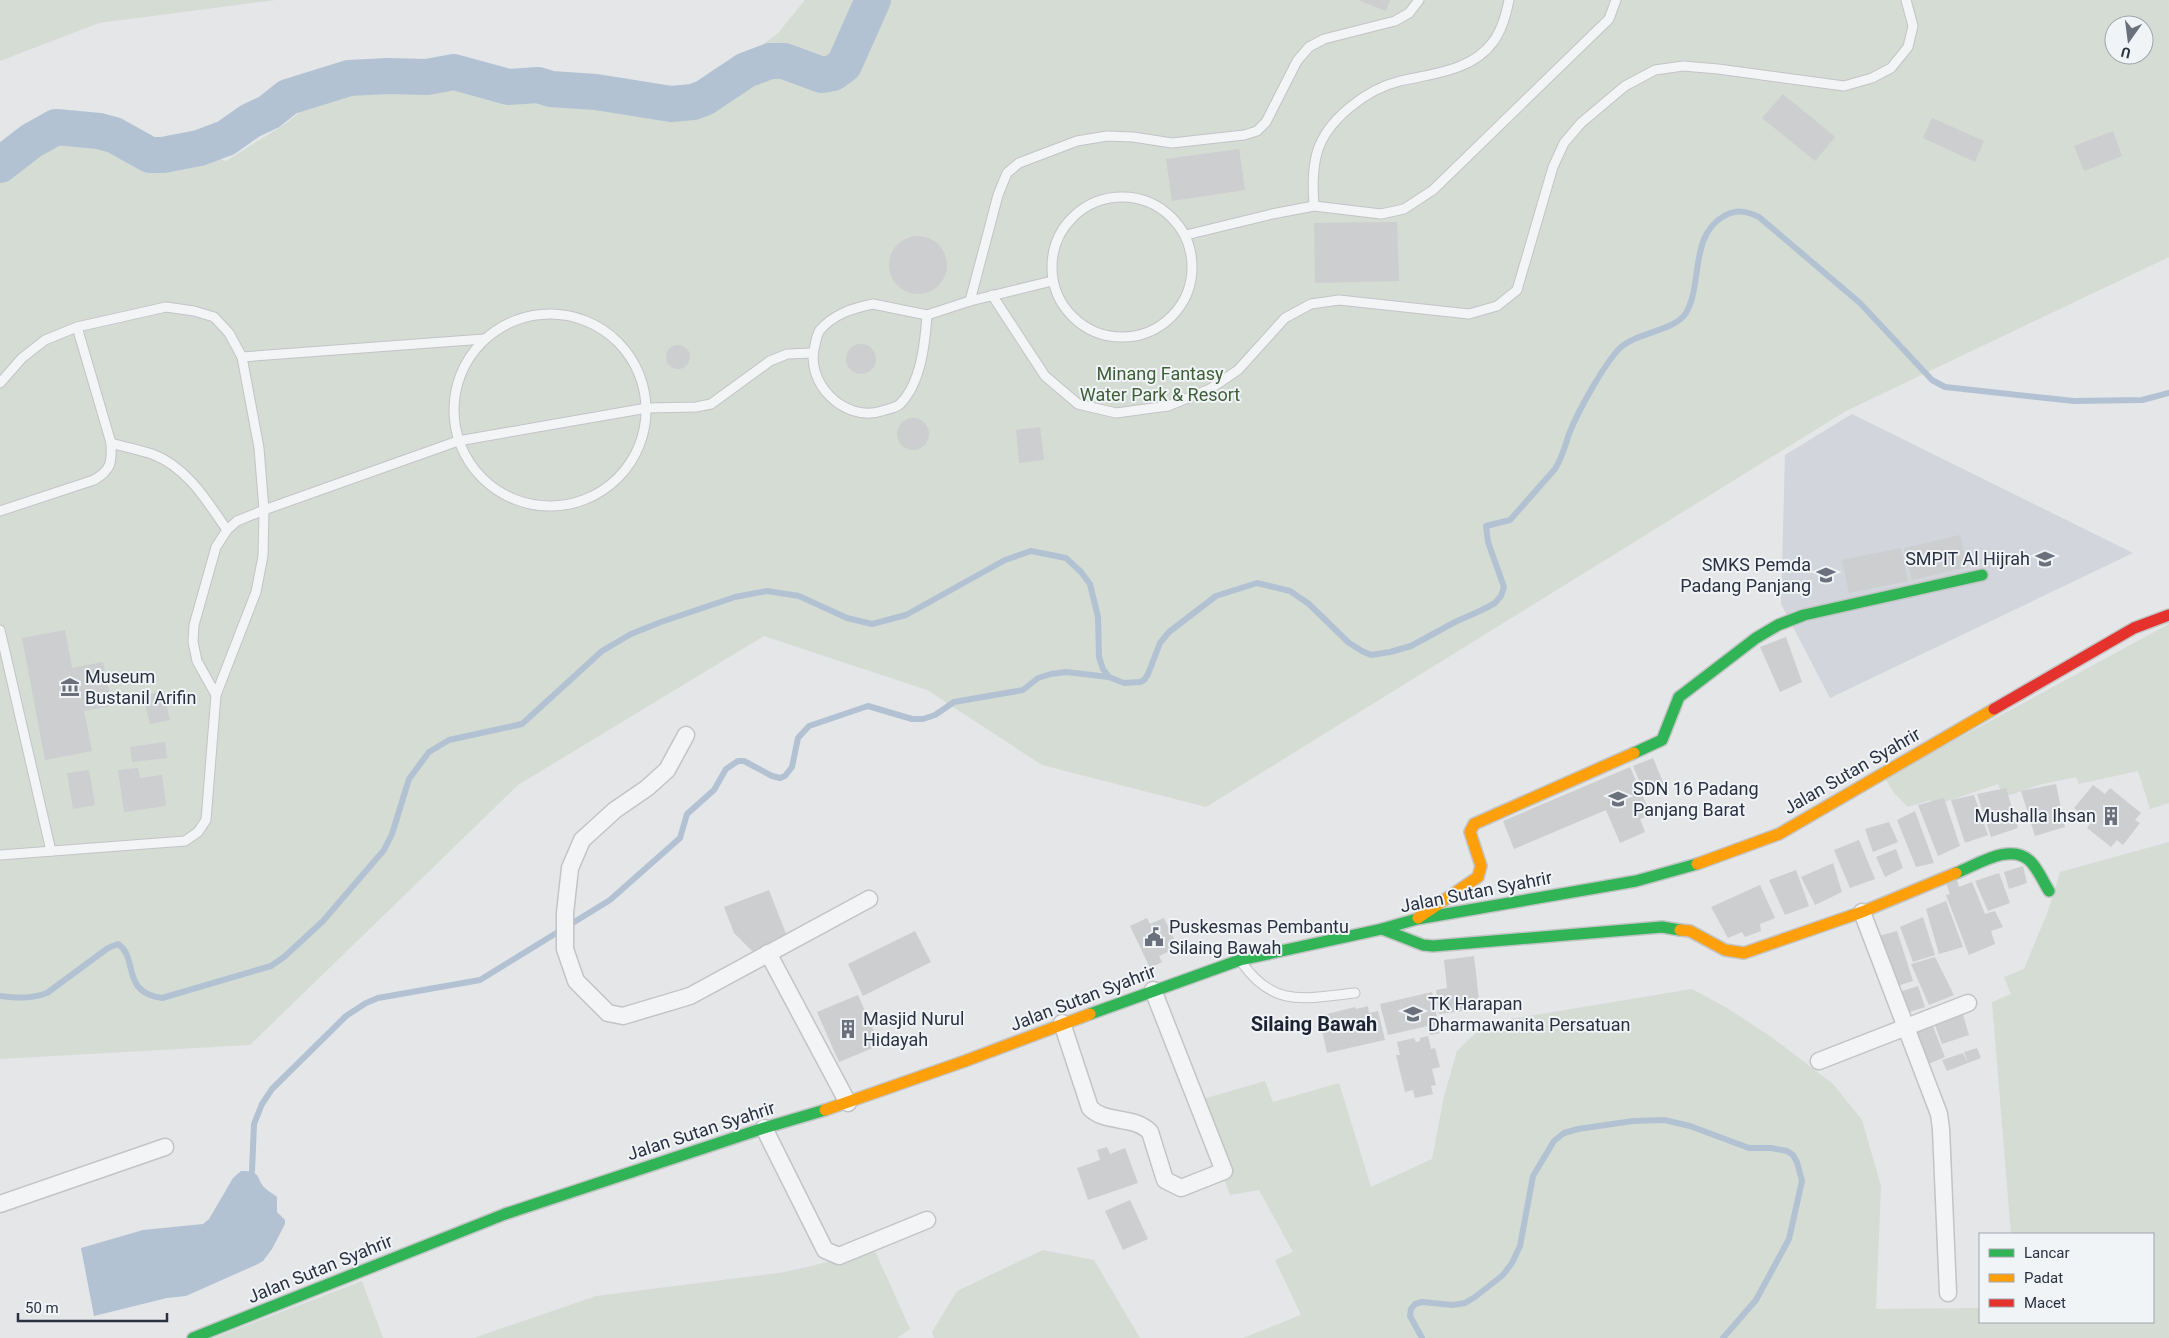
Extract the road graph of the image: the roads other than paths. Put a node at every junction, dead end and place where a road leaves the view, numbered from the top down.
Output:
1 (1419, 0) edge
2 (1509, 0) edge
3 (1616, 0) edge
4 (1906, 0) edge
5 (1314, 206) junction
6 (1186, 235) junction
7 (1052, 281) junction
8 (992, 296) junction
9 (970, 301) junction
10 (927, 315) junction
11 (77, 327) junction
12 (484, 339) junction
13 (812, 353) junction
14 (242, 357) junction
15 (0, 383) edge
16 (647, 408) junction
17 (458, 441) junction
18 (111, 443) junction
19 (264, 510) junction
20 (0, 511) edge
21 (227, 530) junction
22 (1982, 575) dead end
23 (2169, 614) edge
24 (0, 630) edge
25 (216, 695) junction
26 (686, 735) dead end
27 (51, 851) junction
28 (0, 855) edge
29 (2048, 891) dead end
30 (869, 899) dead end
31 (1862, 912) junction
32 (1417, 919) junction
33 (1382, 929) junction
34 (768, 953) junction
35 (1240, 960) junction
36 (1153, 990) junction
37 (1355, 993) dead end
38 (1968, 1002) dead end
39 (1062, 1023) junction
40 (1906, 1028) junction
41 (1819, 1061) dead end
42 (848, 1103) junction
43 (764, 1128) junction
44 (166, 1147) dead end
45 (0, 1204) edge
46 (927, 1220) dead end
47 (1948, 1293) dead end
48 (193, 1338) edge

1 - 9 lane
2 - 5 lane
3 - 5 lane
4 - 8 lane
5 - 6 lane
6 - 7 lane
6 - 7 lane
7 - 8 lane
8 - 9 lane
9 - 10 lane
10 - 13 lane
10 - 13 lane
11 - 14 lane
11 - 15 lane
11 - 18 lane
12 - 14 lane
12 - 16 lane
12 - 17 lane
13 - 16 lane
14 - 19 lane
16 - 17 lane
16 - 17 lane
17 - 19 lane
18 - 20 lane
18 - 21 lane
19 - 21 lane
19 - 25 lane
21 - 25 lane
22 - 32 main road
23 - 32 main road, Jalan Sutan Syahrir
24 - 27 lane
25 - 27 lane
26 - 34 street
27 - 28 lane
29 - 31 main road
30 - 34 street
31 - 33 main road
31 - 40 street
32 - 33 main road, Jalan Sutan Syahrir
33 - 35 main road, Jalan Sutan Syahrir
34 - 42 street
35 - 36 main road, Jalan Sutan Syahrir
35 - 37 lane
36 - 39 main road, Jalan Sutan Syahrir
36 - 39 street
38 - 40 street
39 - 42 main road, Jalan Sutan Syahrir
40 - 41 street
40 - 47 street
42 - 43 main road, Jalan Sutan Syahrir
43 - 46 street
43 - 48 main road, Jalan Sutan Syahrir
44 - 45 street

